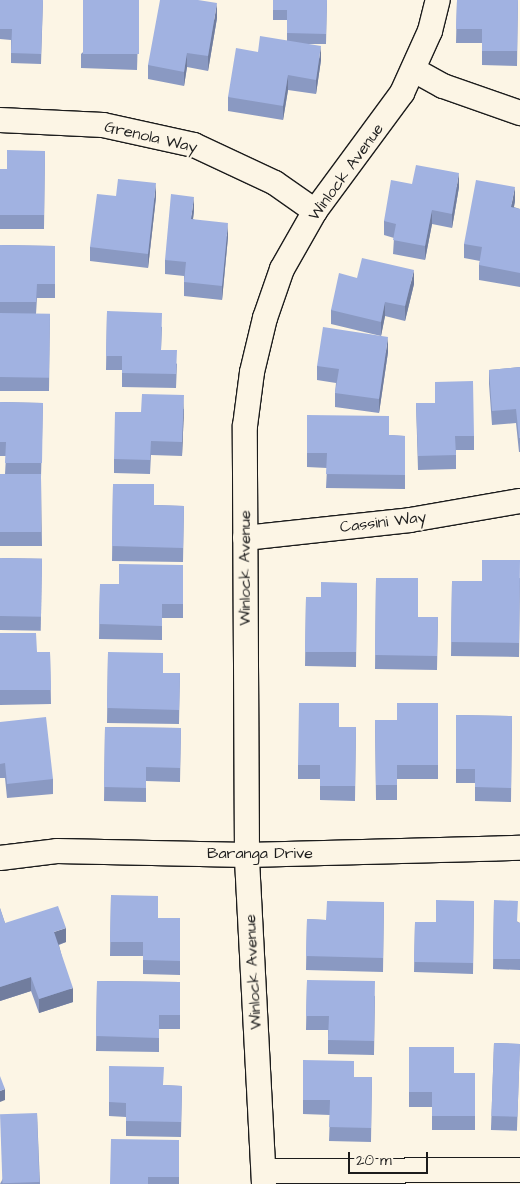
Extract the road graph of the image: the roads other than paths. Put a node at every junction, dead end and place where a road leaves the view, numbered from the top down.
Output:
1 (438, 0) edge
2 (414, 70) junction
3 (520, 113) edge
4 (0, 120) edge
5 (315, 211) junction
6 (520, 501) edge
7 (245, 538) junction
8 (520, 848) edge
9 (247, 855) junction
10 (0, 858) edge
11 (520, 1170) edge
12 (264, 1178) edge

1 - 2 street, Winlock Avenue
2 - 3 street
2 - 5 street, Winlock Avenue
4 - 5 street, Grenola Way
5 - 7 street, Winlock Avenue
6 - 7 street, Cassini Way
7 - 9 street, Winlock Avenue
8 - 9 street, Baranga Drive
9 - 10 street, Baranga Drive
9 - 12 street, Winlock Avenue
11 - 12 street

